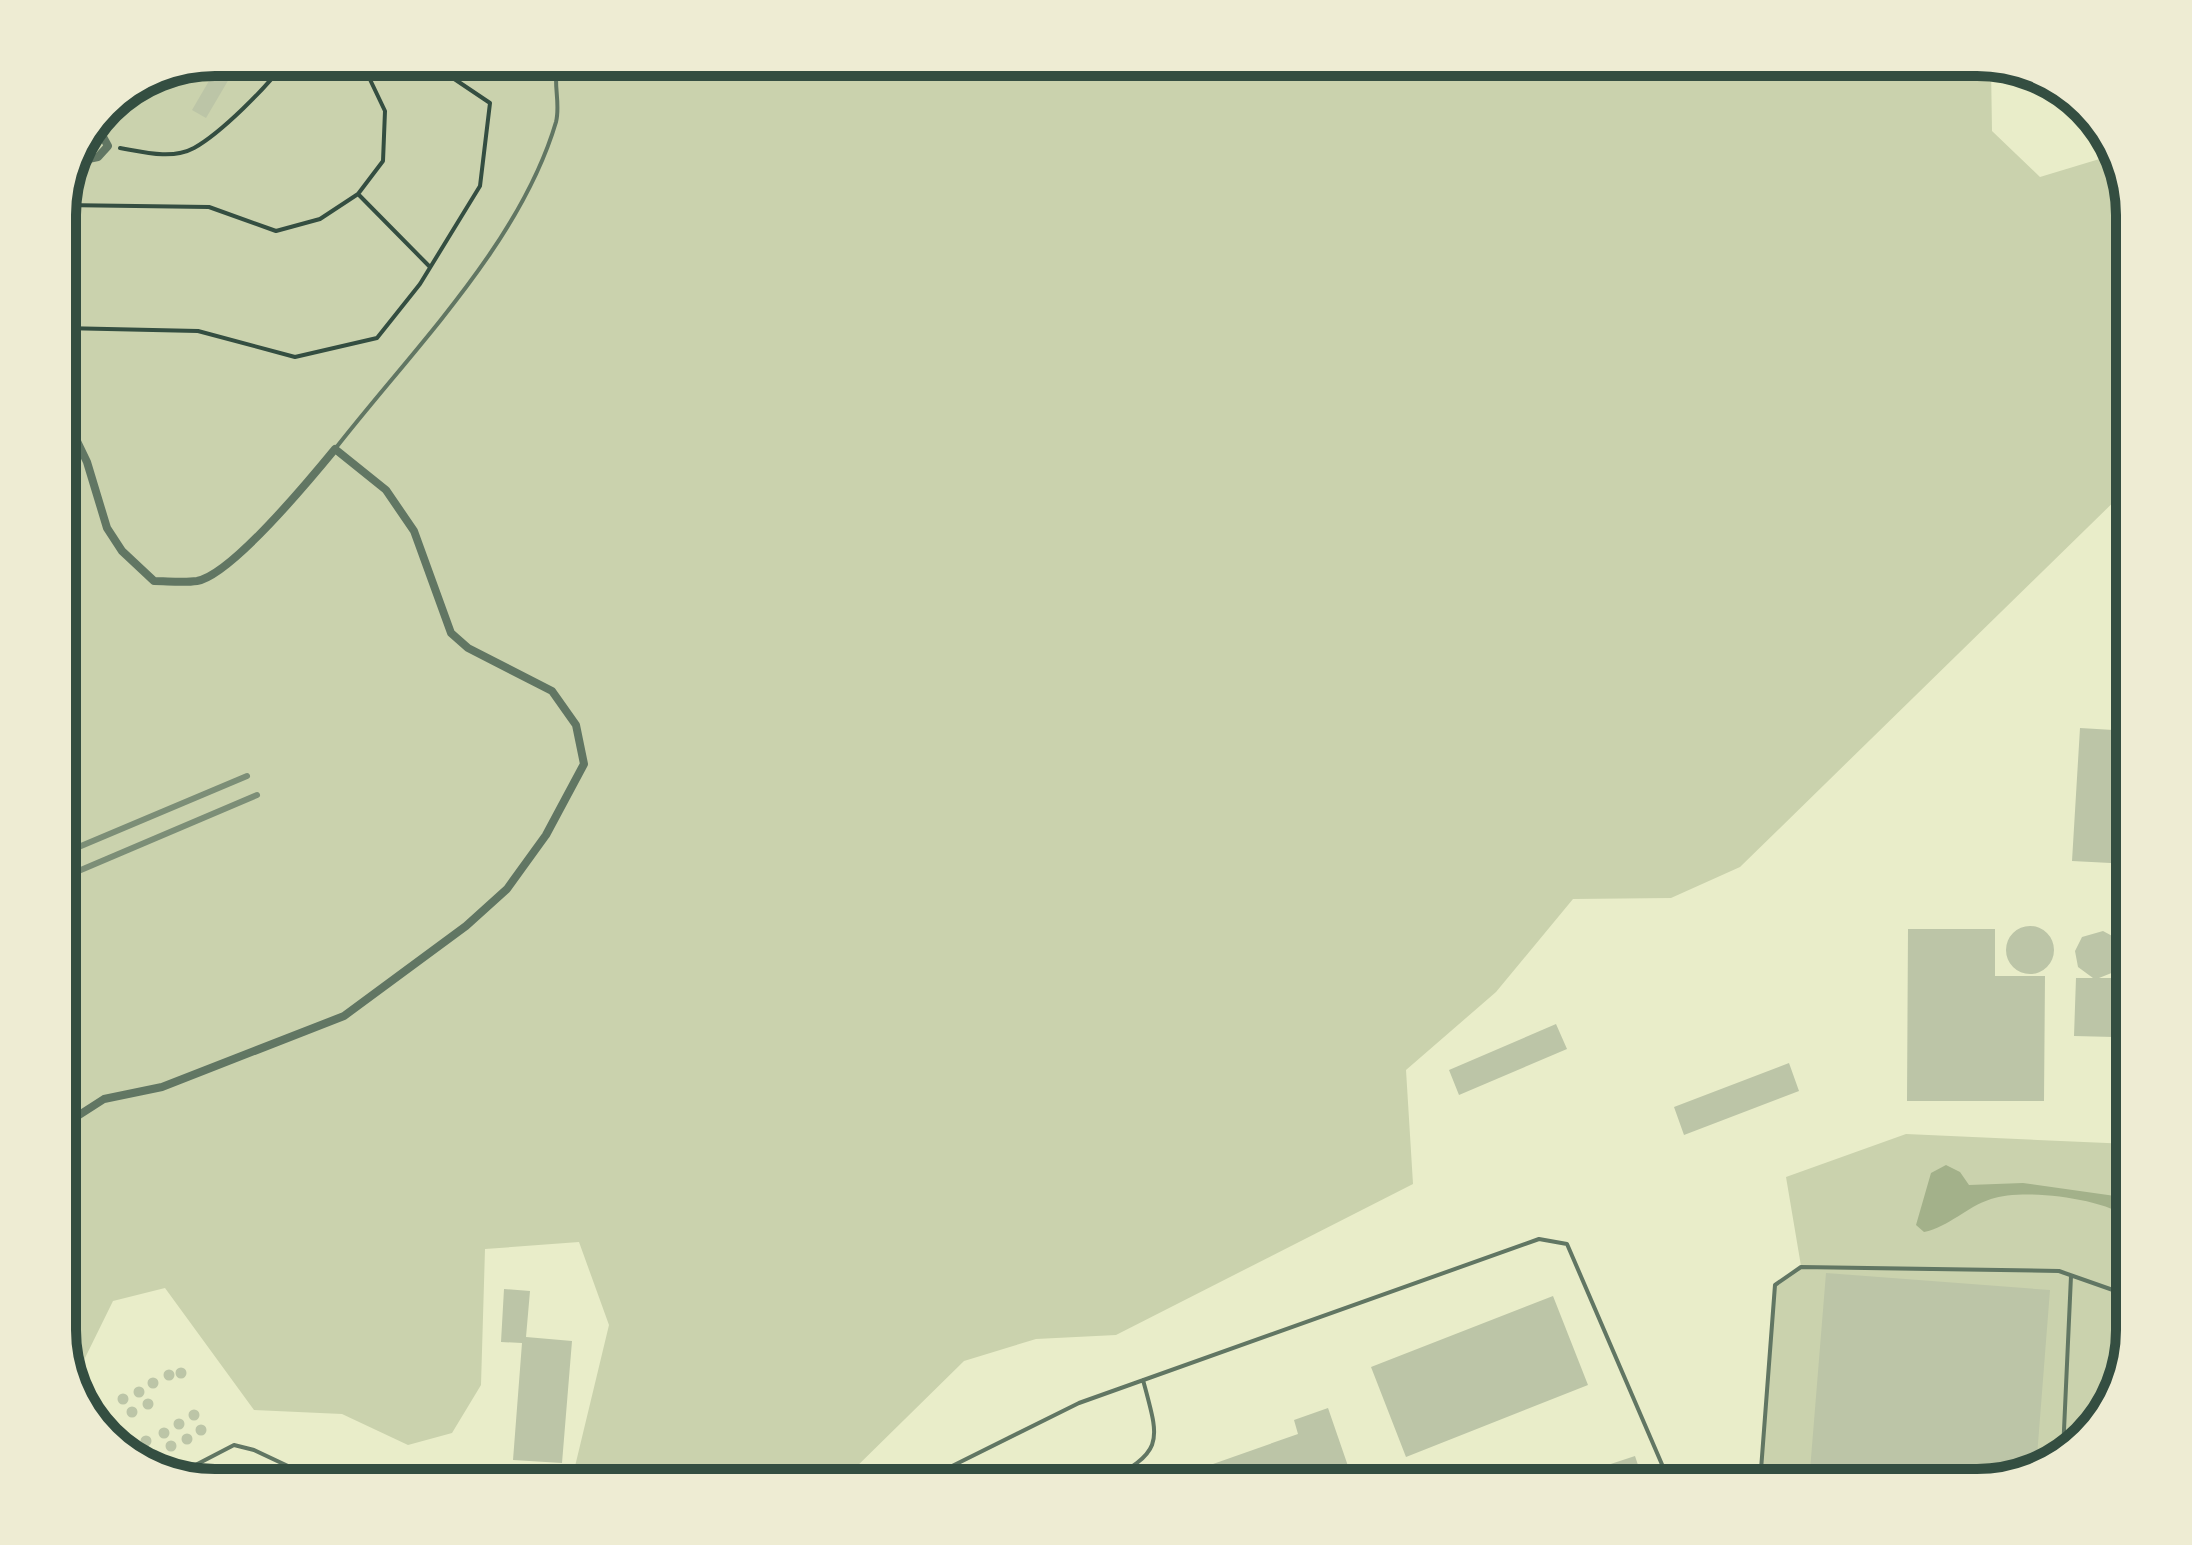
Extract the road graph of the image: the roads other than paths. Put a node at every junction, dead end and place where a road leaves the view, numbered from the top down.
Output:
1 (558, 76) edge
2 (102, 135) edge
3 (88, 159) edge
4 (76, 439) edge
5 (335, 449) junction
6 (76, 1117) edge
7 (2071, 1276) junction
8 (2116, 1291) edge
9 (1143, 1380) junction
10 (2064, 1439) edge
11 (192, 1467) edge
12 (294, 1469) edge
13 (946, 1469) edge
14 (1127, 1469) edge
15 (1664, 1469) edge
16 (1761, 1469) edge

1 - 5 lane
2 - 3 street
4 - 5 street
5 - 6 street
7 - 8 lane
7 - 10 lane
7 - 16 lane
9 - 13 lane
9 - 14 lane
9 - 15 lane
11 - 12 lane

